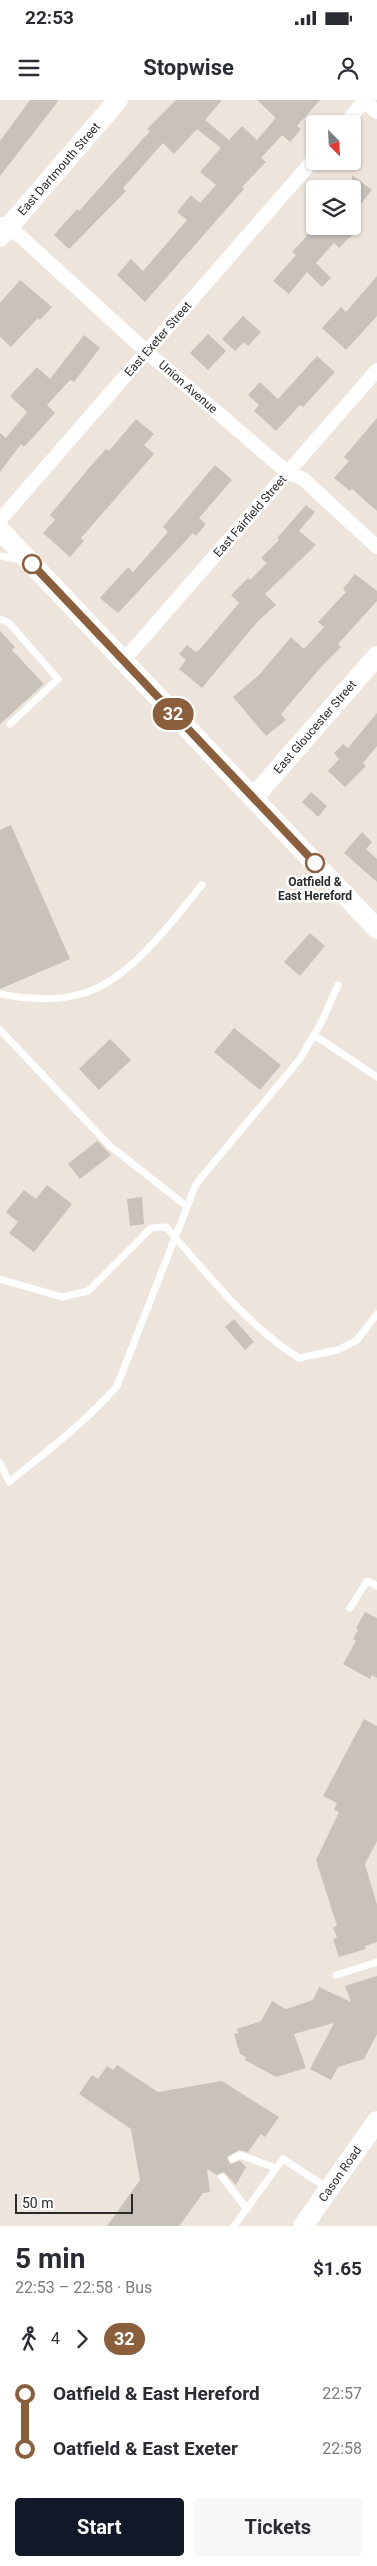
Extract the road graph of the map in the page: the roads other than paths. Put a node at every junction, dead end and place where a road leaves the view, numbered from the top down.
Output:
1 (118, 100) edge
2 (364, 100) edge
3 (377, 112) edge
4 (352, 115) edge
5 (306, 168) edge
6 (2, 230) edge
7 (147, 352) junction
8 (377, 370) edge
9 (288, 473) junction
10 (0, 520) edge
11 (0, 530) edge
12 (377, 547) edge
13 (0, 556) edge
14 (32, 564) junction
15 (0, 619) edge
16 (377, 656) edge
17 (123, 661) junction
18 (10, 724) dead end
19 (253, 798) junction
20 (202, 884) dead end
21 (377, 929) edge
22 (338, 985) dead end
23 (0, 994) edge
24 (0, 1030) edge
25 (314, 1035) junction
26 (377, 1077) edge
27 (186, 1206) junction
28 (177, 1239) junction
29 (0, 1279) edge
30 (377, 1314) edge
31 (0, 1464) edge
32 (377, 1586) edge
33 (350, 1608) dead end
34 (377, 1962) edge
35 (336, 1975) dead end
36 (376, 2124) edge
37 (232, 2159) dead end
38 (276, 2168) junction
39 (222, 2177) dead end
40 (329, 2189) junction
41 (246, 2209) junction
42 (234, 2226) edge
43 (303, 2226) edge

1 - 6 main road, East Dartmouth Street
2 - 3 street
2 - 4 street
5 - 7 street, East Exeter Street
6 - 7 street, Union Avenue
7 - 9 street, Union Avenue
7 - 10 street, East Exeter Street
8 - 9 street, East Fairfield Street
9 - 12 street, Union Avenue
9 - 17 street, East Fairfield Street
11 - 14 main road
13 - 14 lane
14 - 17 main road
15 - 18 lane
16 - 19 main road, East Gloucester Street
17 - 19 main road
19 - 21 main road
20 - 23 lane
22 - 25 lane
24 - 27 lane
25 - 26 lane
25 - 27 lane
27 - 28 lane
28 - 29 lane
28 - 30 lane
28 - 31 lane
32 - 33 lane
34 - 35 lane
36 - 40 main road, Cason Road
37 - 38 lane
38 - 40 lane
38 - 41 lane
39 - 41 lane
40 - 43 main road, Cason Road
41 - 42 lane

